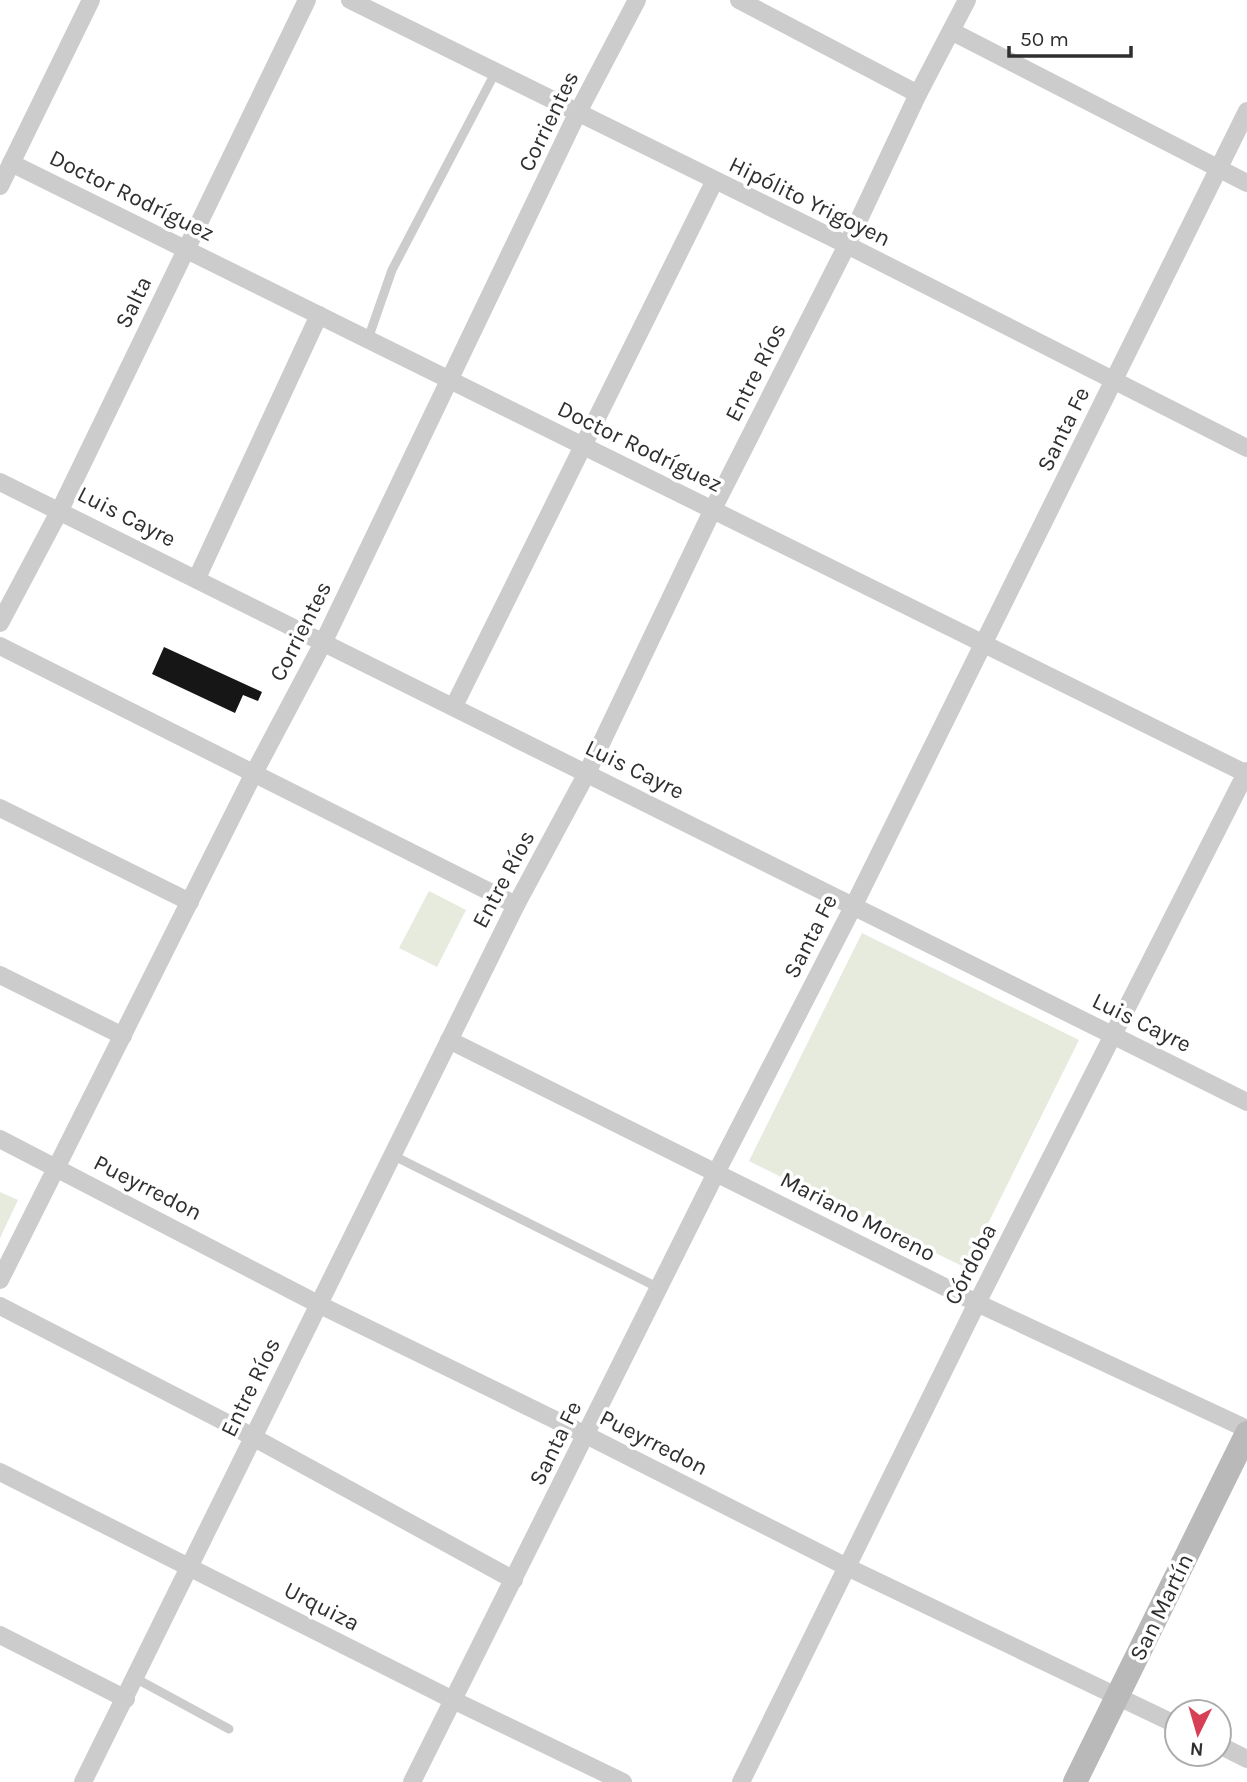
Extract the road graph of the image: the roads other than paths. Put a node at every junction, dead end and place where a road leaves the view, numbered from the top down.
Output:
1 (91, 0) edge
2 (307, 0) edge
3 (350, 0) edge
4 (637, 0) edge
5 (739, 0) edge
6 (967, 0) edge
7 (951, 31) junction
8 (495, 73) junction
9 (918, 94) junction
10 (1247, 111) edge
11 (577, 114) junction
12 (11, 163) junction
13 (1219, 170) junction
14 (714, 182) junction
15 (1247, 183) edge
16 (0, 186) edge
17 (847, 245) junction
18 (185, 248) junction
19 (319, 315) junction
20 (369, 339) junction
21 (450, 379) junction
22 (1114, 382) junction
23 (583, 446) junction
24 (1247, 448) edge
25 (0, 482) edge
26 (713, 509) junction
27 (60, 510) junction
28 (197, 579) junction
29 (0, 623) edge
30 (324, 641) junction
31 (984, 644) junction
32 (0, 646) edge
33 (454, 706) junction
34 (254, 773) junction
35 (587, 773) junction
36 (1247, 773) edge
37 (0, 808) edge
38 (190, 902) junction
39 (516, 905) junction
40 (854, 905) junction
41 (0, 975) edge
42 (123, 1036) junction
43 (1114, 1036) junction
44 (449, 1040) junction
45 (1247, 1102) edge
46 (0, 1139) edge
47 (392, 1155) junction
48 (56, 1167) junction
49 (716, 1173) junction
50 (0, 1280) edge
51 (659, 1288) junction
52 (977, 1303) junction
53 (318, 1304) junction
54 (0, 1306) edge
55 (1247, 1431) edge
56 (586, 1435) junction
57 (251, 1438) junction
58 (0, 1472) edge
59 (190, 1567) junction
60 (847, 1567) junction
61 (514, 1580) junction
62 (0, 1635) edge
63 (135, 1678) junction
64 (1117, 1696) junction
65 (125, 1699) junction
66 (453, 1700) junction
67 (1163, 1718) edge
68 (229, 1729) dead end
69 (83, 1782) edge
70 (412, 1782) edge
71 (623, 1782) edge
72 (741, 1782) edge
73 (1075, 1782) edge

1 - 12 street
2 - 18 street, Salta
3 - 8 street, Hipólito Yrigoyen
4 - 11 street, Corrientes
5 - 9 street
6 - 7 street, Entre Ríos
7 - 9 street, Entre Ríos
7 - 13 street
8 - 11 street, Hipólito Yrigoyen
8 - 20 lane
9 - 17 street, Entre Ríos
10 - 13 street, Santa Fe
11 - 14 street, Hipólito Yrigoyen
11 - 21 street, Corrientes
12 - 16 street
12 - 18 street, Doctor Rodríguez
13 - 15 street
13 - 22 street, Santa Fe
14 - 17 street, Hipólito Yrigoyen
14 - 23 street
17 - 22 street, Hipólito Yrigoyen
17 - 26 street, Entre Ríos
18 - 19 street, Doctor Rodríguez
18 - 27 street, Salta
19 - 20 street, Doctor Rodríguez
19 - 28 street
20 - 21 street, Doctor Rodríguez
21 - 23 street, Doctor Rodríguez
21 - 30 street, Corrientes
22 - 24 street, Hipólito Yrigoyen
22 - 31 street, Santa Fe
23 - 26 street, Doctor Rodríguez
23 - 33 street
25 - 27 street, Luis Cayre
26 - 31 street, Doctor Rodríguez
26 - 35 street, Entre Ríos
27 - 28 street, Luis Cayre
27 - 29 street, Salta
28 - 30 street, Luis Cayre
30 - 33 street, Luis Cayre
30 - 34 street, Corrientes
31 - 36 street, Doctor Rodríguez
31 - 40 street, Santa Fe
32 - 34 street
33 - 35 street, Luis Cayre
34 - 38 street, Corrientes
34 - 39 street
35 - 39 street, Entre Ríos
35 - 40 street, Luis Cayre
36 - 43 street, Córdoba
37 - 38 street
38 - 42 street, Corrientes
39 - 44 street, Entre Ríos
40 - 43 street, Luis Cayre
40 - 49 street, Santa Fe
41 - 42 street
42 - 48 street, Corrientes
43 - 45 street, Luis Cayre
43 - 52 street, Córdoba
44 - 47 street, Entre Ríos
44 - 49 street, Mariano Moreno
46 - 48 street, Pueyrredon
47 - 51 lane
47 - 53 street, Entre Ríos
48 - 50 street, Corrientes
48 - 53 street, Pueyrredon
49 - 51 street, Santa Fe
49 - 52 street, Mariano Moreno
51 - 56 street, Santa Fe
52 - 55 street, Mariano Moreno
52 - 60 street, Córdoba
53 - 56 street, Pueyrredon
53 - 57 street, Entre Ríos
54 - 57 street
55 - 64 street, San Martín
56 - 60 street, Pueyrredon
56 - 61 street, Santa Fe
57 - 59 street, Entre Ríos
57 - 61 street
58 - 59 street, Urquiza
59 - 63 street, Entre Ríos
59 - 66 street, Urquiza
60 - 64 street, Pueyrredon
60 - 72 street, Córdoba
61 - 66 street, Santa Fe
62 - 65 street
63 - 65 street, Entre Ríos
63 - 68 lane
64 - 67 street, Pueyrredon
64 - 73 street, San Martín
65 - 69 street, Entre Ríos
66 - 70 street, Santa Fe
66 - 71 street, Urquiza

